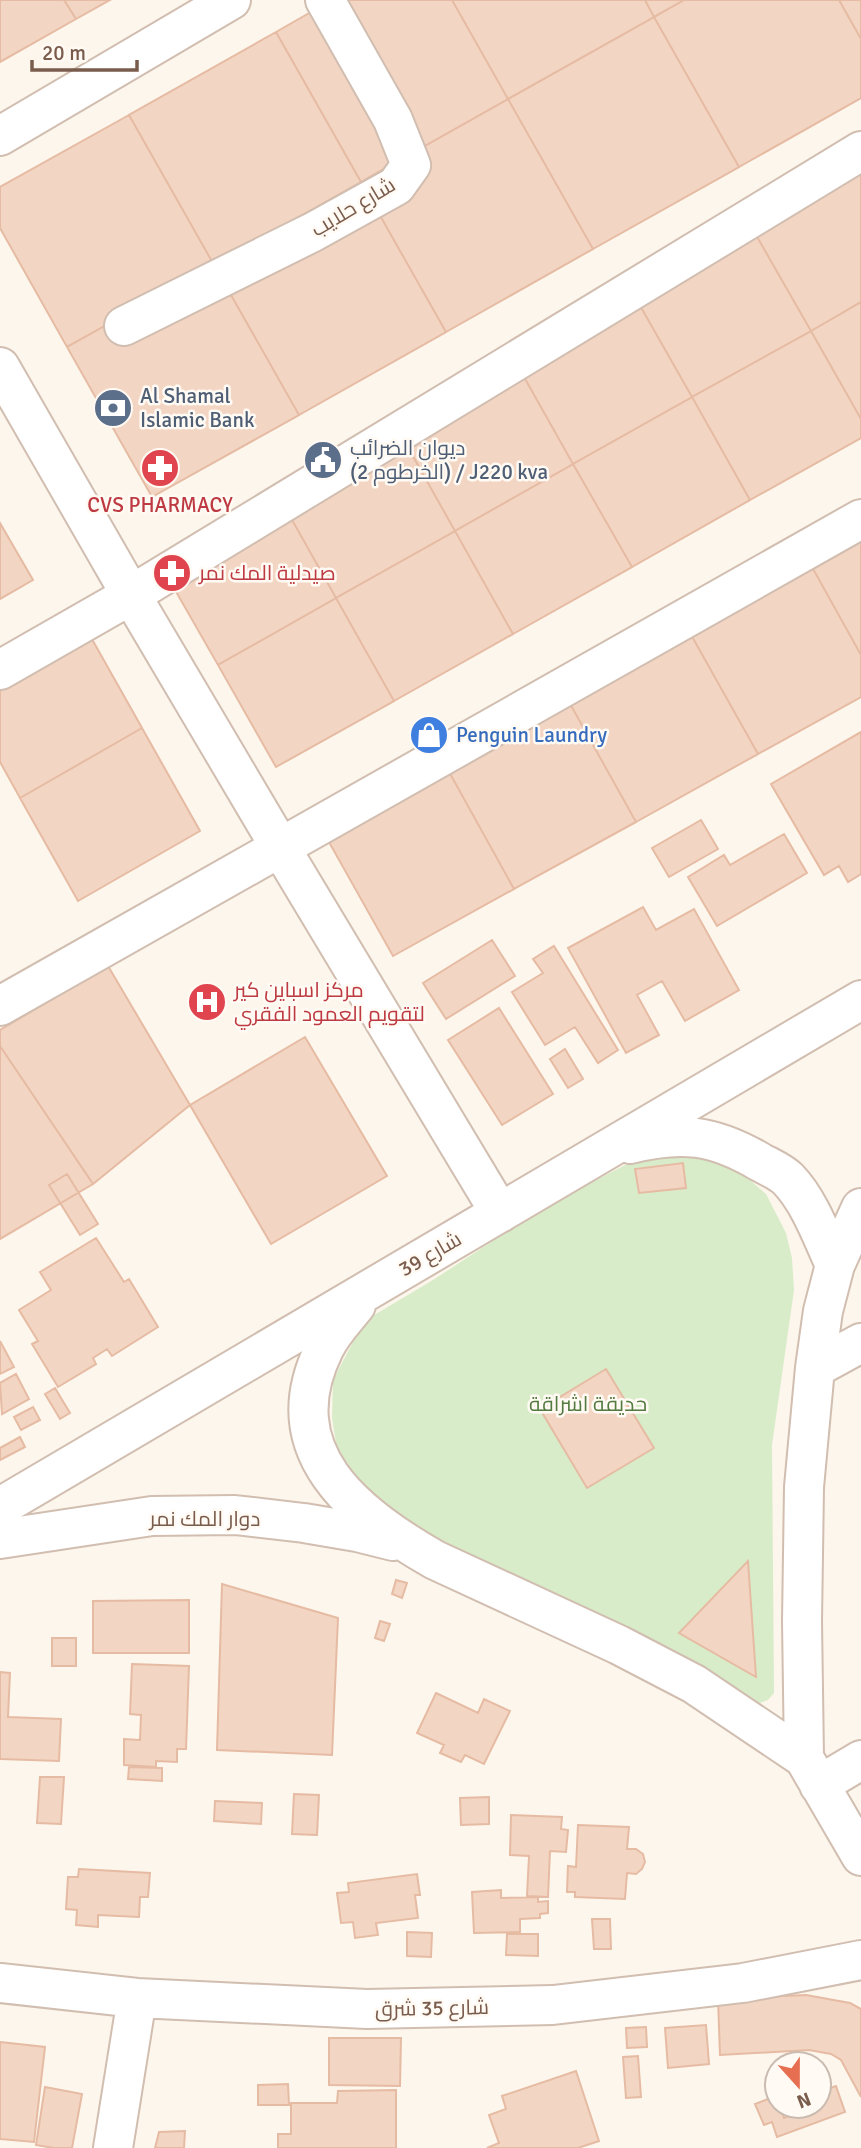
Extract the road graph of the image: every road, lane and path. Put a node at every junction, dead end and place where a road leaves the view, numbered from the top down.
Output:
1 (231, 0) edge
2 (325, 0) edge
3 (0, 136) edge
4 (861, 151) edge
5 (124, 326) dead end
6 (1, 371) edge
7 (861, 519) edge
8 (131, 595) junction
9 (0, 670) edge
10 (280, 847) junction
11 (861, 1000) edge
12 (0, 1006) edge
13 (608, 1150) junction
14 (861, 1208) edge
15 (500, 1213) junction
16 (835, 1265) junction
17 (366, 1292) junction
18 (861, 1343) edge
19 (815, 1368) junction
20 (0, 1507) edge
21 (0, 1539) edge
22 (409, 1545) junction
23 (861, 1760) edge
24 (811, 1772) junction
25 (861, 1856) edge
26 (861, 1961) edge
27 (0, 1983) edge
28 (137, 1998) junction
29 (113, 2148) edge

1 - 3 street
2 - 5 street, شارع حلايب
4 - 8 street
6 - 8 street
7 - 10 street
8 - 9 street
8 - 10 street
10 - 12 street
10 - 15 street
11 - 13 street, شارع 39
13 - 15 street, شارع 39
13 - 16 street
14 - 16 street
15 - 17 street, شارع 39
16 - 19 street
17 - 20 street, شارع 39
17 - 22 street
18 - 19 street
19 - 24 street
21 - 22 street, دوار المك نمر
22 - 24 street
23 - 24 street
24 - 25 street
26 - 28 street, شارع 35 شرق
27 - 28 street, شارع 35 شرق
28 - 29 street

